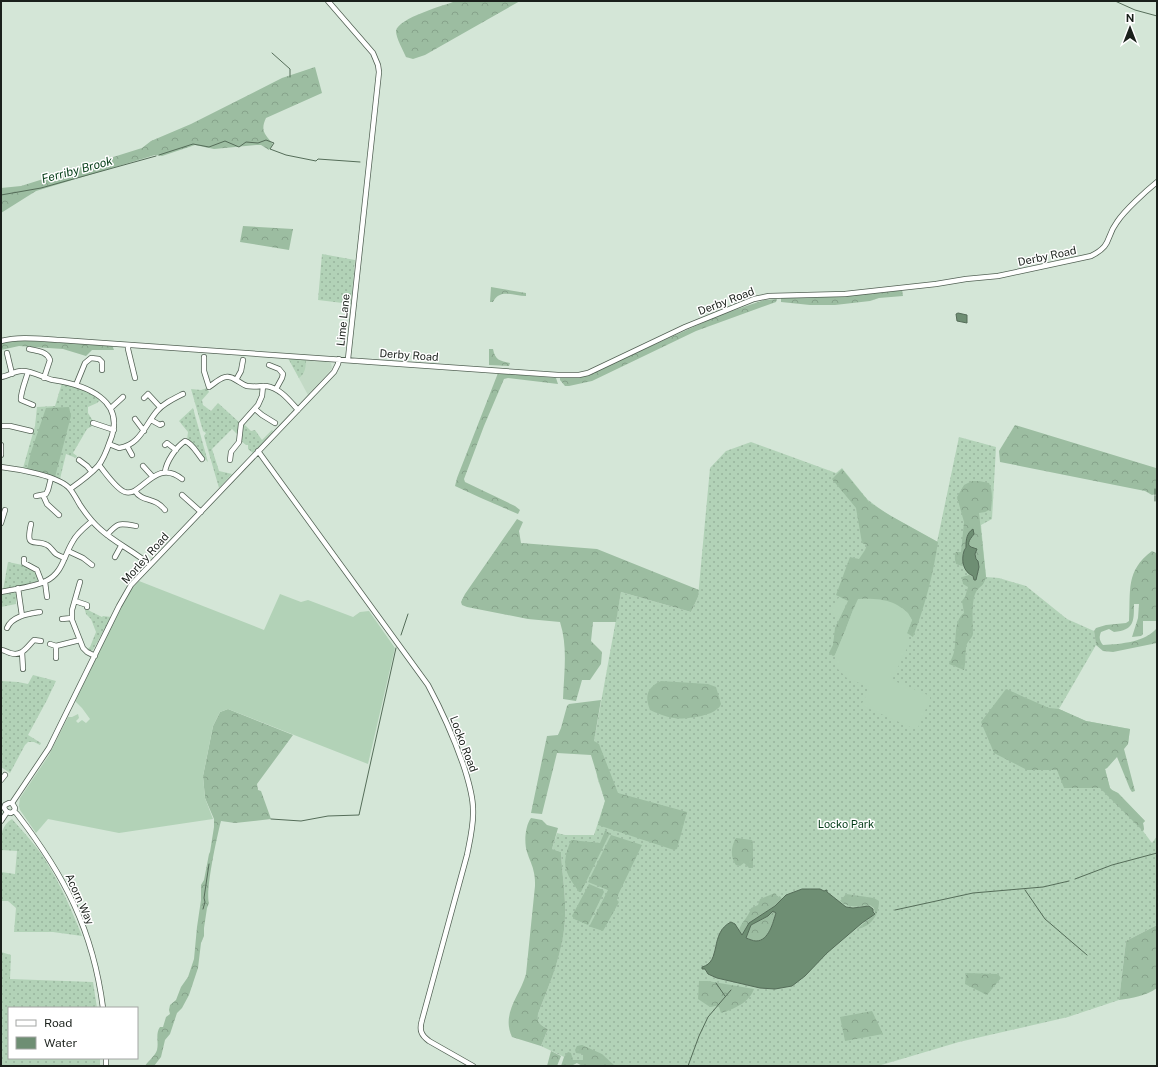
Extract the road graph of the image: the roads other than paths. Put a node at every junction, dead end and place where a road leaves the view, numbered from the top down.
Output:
1 (328, 1) edge
2 (1157, 182) edge
3 (1, 340) edge
4 (128, 345) junction
5 (29, 349) dead end
6 (7, 353) dead end
7 (204, 357) dead end
8 (339, 359) junction
9 (348, 360) junction
10 (241, 364) dead end
11 (273, 365) dead end
12 (102, 370) dead end
13 (28, 372) junction
14 (12, 374) junction
15 (1, 377) edge
16 (44, 378) junction
17 (135, 378) dead end
18 (236, 380) junction
19 (76, 384) junction
20 (263, 386) junction
21 (276, 389) junction
22 (183, 394) dead end
23 (123, 397) dead end
24 (144, 398) dead end
25 (33, 405) dead end
26 (110, 408) junction
27 (160, 408) junction
28 (255, 408) junction
29 (298, 410) junction
30 (135, 419) dead end
31 (151, 420) junction
32 (93, 423) dead end
33 (275, 423) dead end
34 (162, 424) dead end
35 (1, 426) edge
36 (114, 430) junction
37 (31, 431) dead end
38 (144, 431) junction
39 (109, 444) junction
40 (1, 445) edge
41 (165, 445) dead end
42 (127, 446) junction
43 (176, 450) junction
44 (258, 451) junction
45 (1, 455) edge
46 (132, 455) dead end
47 (202, 459) dead end
48 (79, 460) dead end
49 (230, 460) dead end
50 (99, 465) junction
51 (143, 466) dead end
52 (1, 467) edge
53 (92, 472) junction
54 (165, 472) junction
55 (153, 477) junction
56 (51, 478) junction
57 (182, 479) dead end
58 (70, 489) junction
59 (135, 491) junction
60 (42, 495) junction
61 (182, 495) dead end
62 (36, 496) dead end
63 (5, 510) dead end
64 (165, 510) dead end
65 (200, 512) junction
66 (59, 515) dead end
67 (92, 521) junction
68 (1, 523) edge
69 (31, 524) dead end
70 (136, 526) dead end
71 (107, 535) junction
72 (121, 546) junction
73 (68, 551) junction
74 (115, 557) dead end
75 (65, 558) junction
76 (24, 559) dead end
77 (36, 562) dead end
78 (92, 565) dead end
79 (150, 565) junction
80 (34, 568) junction
81 (43, 582) junction
82 (80, 582) dead end
83 (18, 588) junction
84 (1, 592) edge
85 (47, 597) dead end
86 (75, 601) junction
87 (87, 607) dead end
88 (40, 612) dead end
89 (22, 616) junction
90 (72, 618) junction
91 (62, 619) dead end
92 (7, 628) dead end
93 (80, 640) junction
94 (41, 641) dead end
95 (50, 644) dead end
96 (56, 646) junction
97 (1, 650) edge
98 (22, 652) junction
99 (95, 656) junction
100 (56, 658) dead end
101 (23, 668) dead end
102 (5, 775) dead end
103 (1, 780) edge
104 (12, 803) junction
105 (3, 804) edge
106 (14, 811) junction
107 (7, 812) junction
108 (1, 821) edge
109 (103, 1007) edge
110 (473, 1066) edge

1 - 9 street, Lime Lane
2 - 9 street, Derby Road
3 - 4 street, Lime Lane
4 - 8 street, Lime Lane
4 - 17 street
5 - 16 street
6 - 14 street
7 - 18 street
8 - 9 street, Lime Lane
8 - 29 street, Morley Road
10 - 18 street
11 - 21 street
12 - 19 street
13 - 14 street
13 - 16 street
13 - 25 street
14 - 15 street
16 - 19 street
18 - 20 street
19 - 26 street
20 - 21 street
20 - 28 street
21 - 29 street
22 - 27 street
23 - 26 street
24 - 27 street
26 - 36 street
27 - 31 street
28 - 33 street
28 - 49 street
29 - 44 street, Morley Road
30 - 38 street
31 - 34 street
31 - 38 street
32 - 36 street
35 - 37 street
36 - 39 street
38 - 42 street
39 - 42 street
39 - 50 street
40 - 45 street
41 - 43 street
42 - 46 street
43 - 47 street
43 - 54 street
44 - 65 street, Morley Road
44 - 110 street, Locko Road
48 - 53 street
50 - 53 street
50 - 59 street
51 - 55 street
52 - 56 street
53 - 58 street
54 - 55 street
54 - 57 street
55 - 59 street
56 - 58 street
56 - 60 street
58 - 67 street
59 - 64 street
60 - 62 street
60 - 66 street
61 - 65 street
63 - 68 street
65 - 79 street, Morley Road
67 - 71 street
67 - 73 street
69 - 75 street
70 - 71 street
71 - 72 street
72 - 74 street
72 - 79 street
73 - 75 street
73 - 78 street
75 - 81 street
76 - 80 street
77 - 80 street
79 - 99 street, Morley Road
80 - 81 street
81 - 83 street
81 - 85 street
82 - 86 street
83 - 84 street
83 - 89 street
86 - 87 street
86 - 90 street
88 - 89 street
89 - 92 street
90 - 91 street
90 - 93 street
93 - 96 street
93 - 99 street
94 - 98 street
95 - 96 street
96 - 100 street
97 - 98 street
98 - 101 street
99 - 104 street, Morley Road
102 - 103 street
104 - 105 street
104 - 106 street
105 - 107 street
106 - 107 street
106 - 109 street, Acorn Way
107 - 108 street

